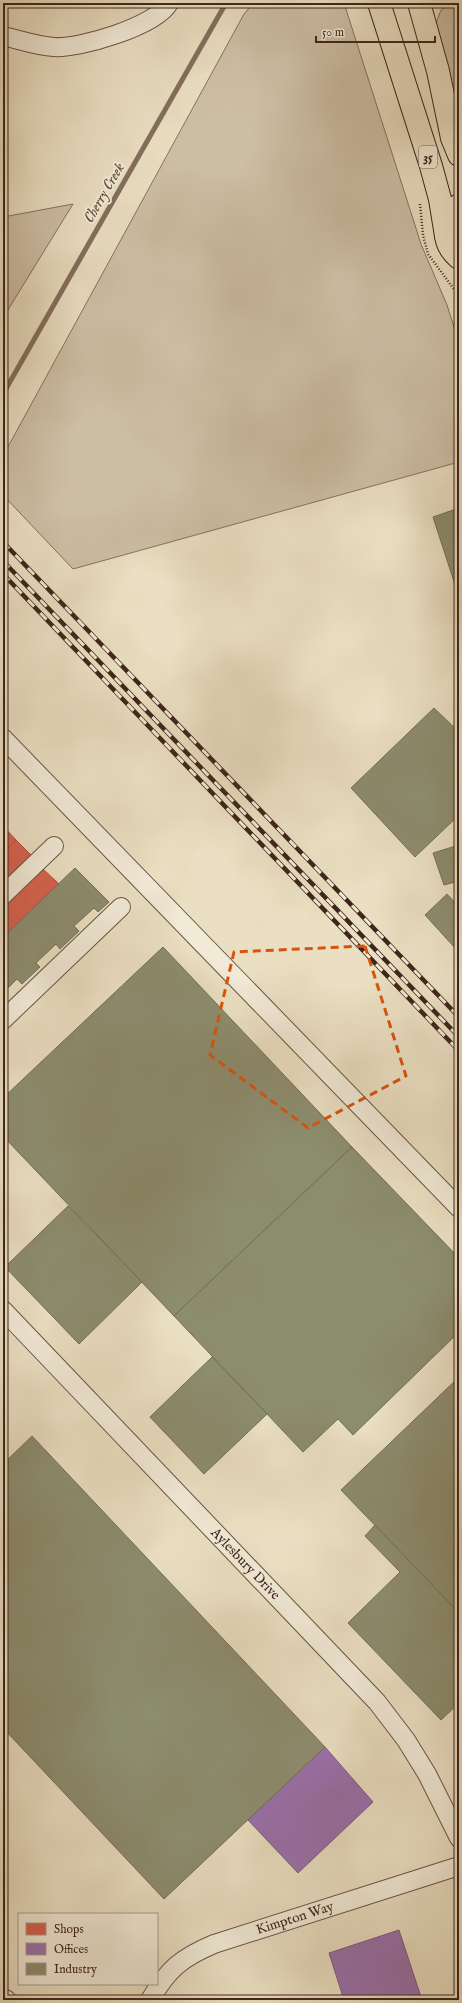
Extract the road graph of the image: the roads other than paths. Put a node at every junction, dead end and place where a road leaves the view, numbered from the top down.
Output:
1 (169, 3) edge
2 (379, 3) edge
3 (419, 3) edge
4 (3, 36) edge
5 (459, 155) edge
6 (459, 205) edge
7 (446, 236) junction
8 (459, 258) edge
9 (3, 738) edge
10 (54, 846) dead end
11 (3, 895) edge
12 (121, 907) dead end
13 (3, 1020) edge
14 (459, 1208) edge
15 (3, 1310) edge
16 (459, 1838) edge
17 (459, 1866) edge
18 (3, 1998) edge
19 (7, 2000) edge
20 (150, 2000) edge

1 - 4 street
2 - 7 main road, 35
3 - 5 main road, 35
6 - 7 main road
7 - 8 main road, 35
9 - 14 street
10 - 11 street
12 - 13 street
15 - 16 street, Aylesbury Drive
17 - 20 street, Kimpton Way
18 - 19 street

